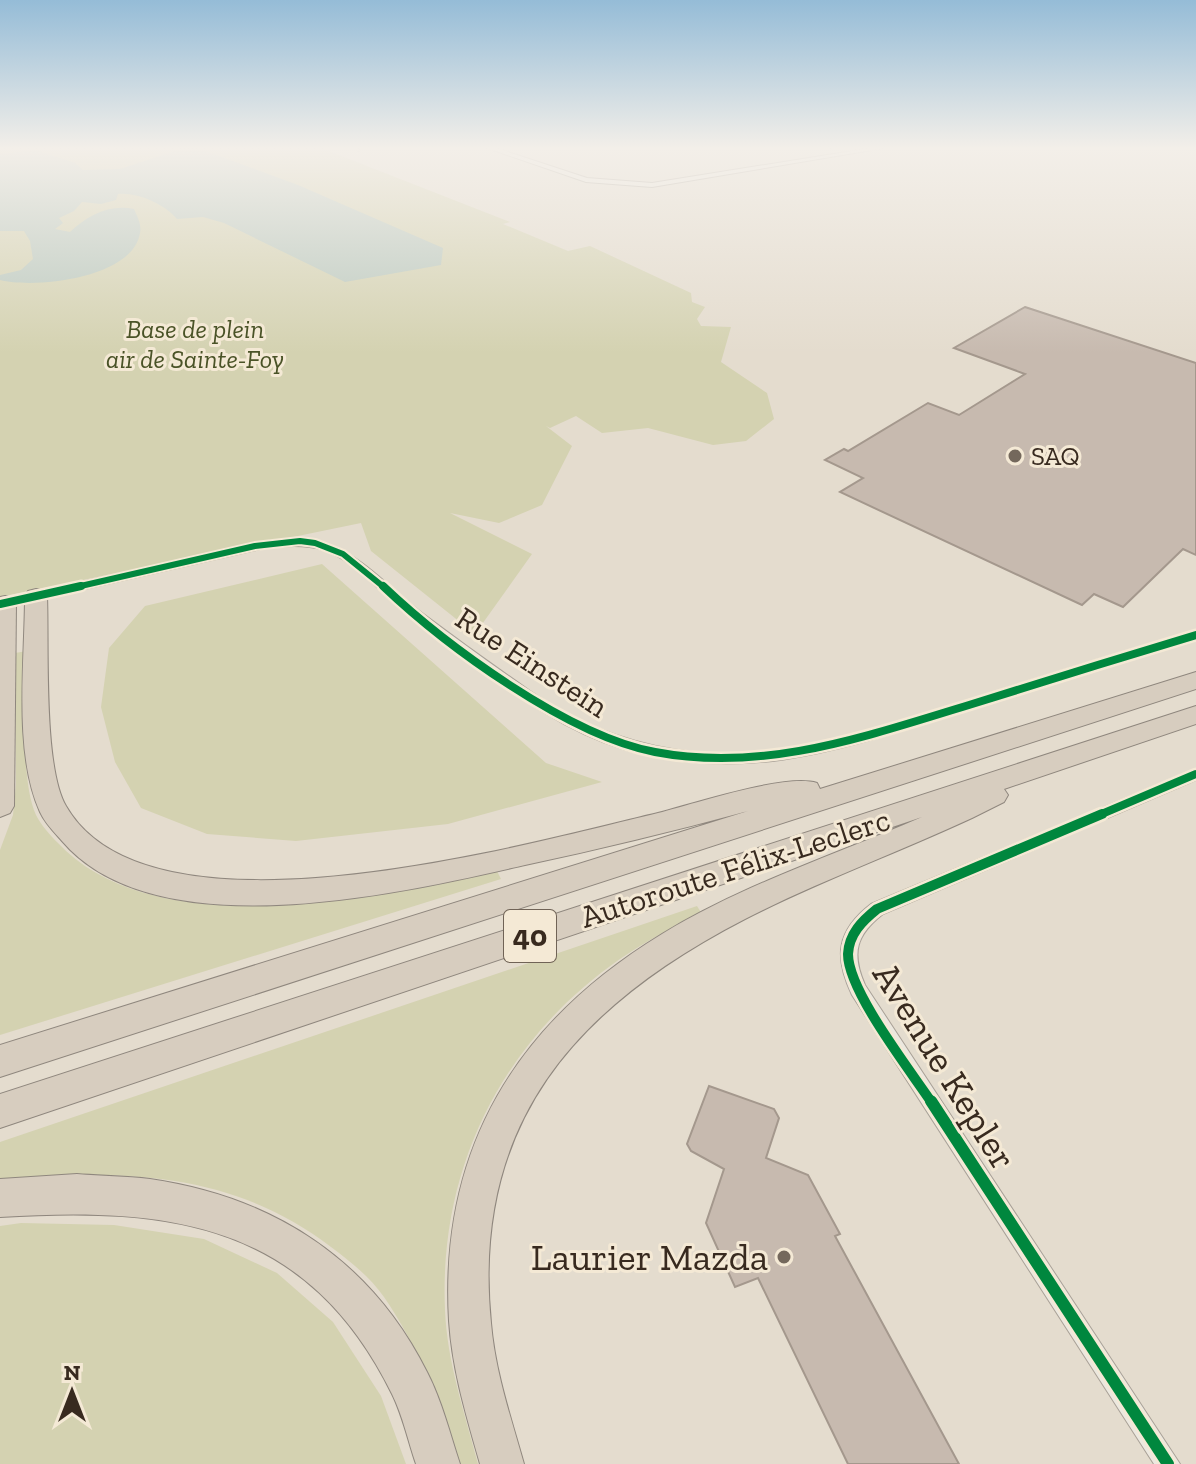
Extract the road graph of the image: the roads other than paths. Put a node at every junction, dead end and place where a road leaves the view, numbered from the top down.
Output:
1 (36, 596) junction
2 (2, 603) edge
3 (1196, 635) edge
4 (1196, 680) edge
5 (1196, 715) edge
6 (1060, 760) junction
7 (907, 772) junction
8 (1196, 774) edge
9 (0, 806) edge
10 (0, 1061) edge
11 (0, 1111) edge
12 (0, 1198) edge
13 (438, 1464) edge
14 (502, 1464) edge
15 (1168, 1464) edge

1 - 2 street, Rue Einstein
1 - 3 street, Rue Einstein
1 - 7 highway
2 - 9 highway
4 - 7 highway, Autoroute Félix-Leclerc / 40
5 - 6 highway, Autoroute Félix-Leclerc / 40
6 - 11 highway, Autoroute Félix-Leclerc / 40
6 - 14 highway
7 - 10 highway, Autoroute Félix-Leclerc / 40
8 - 15 street, Avenue Kepler
12 - 13 highway

